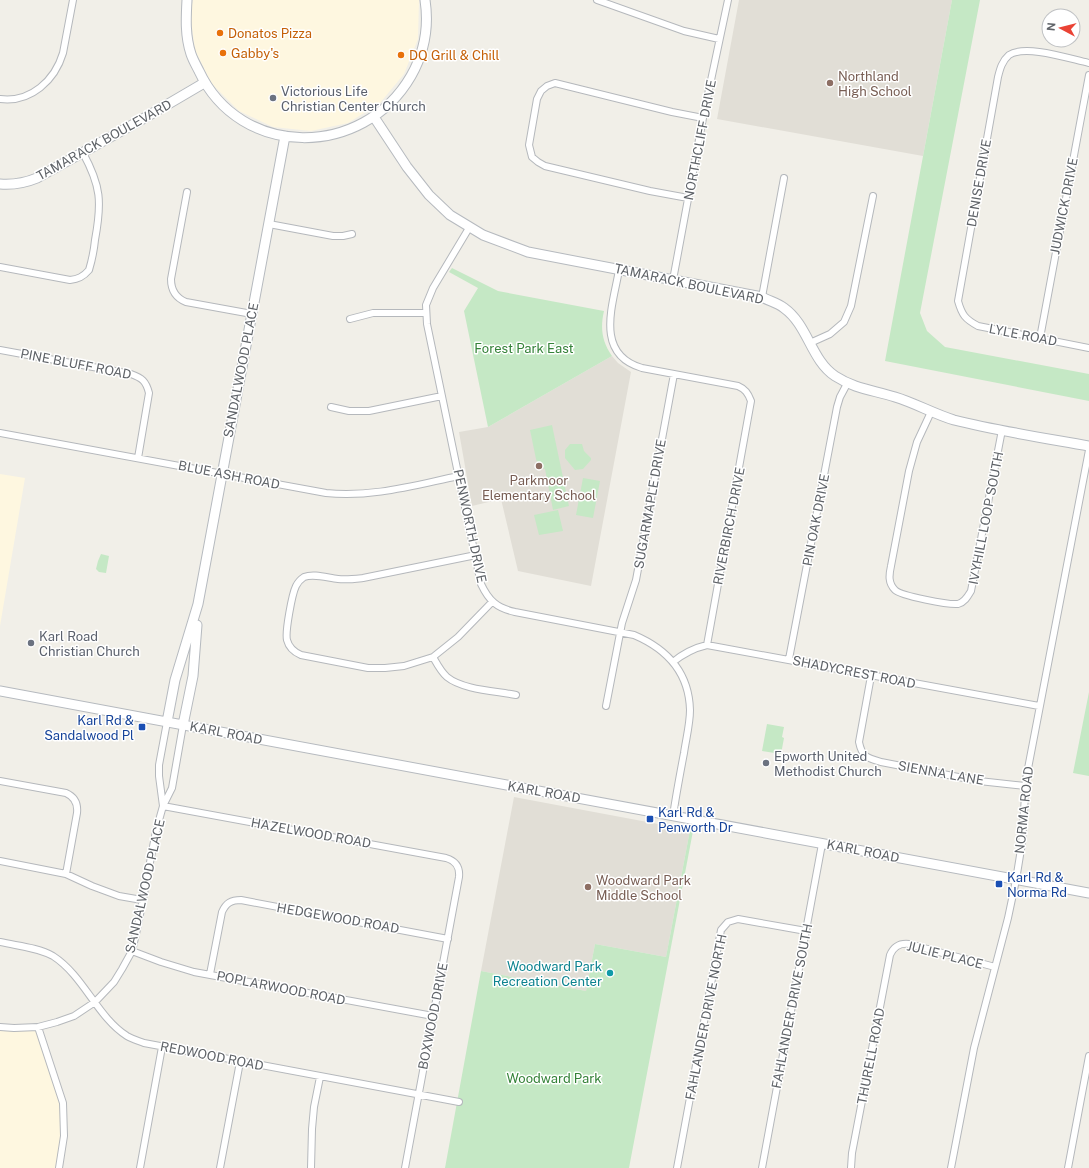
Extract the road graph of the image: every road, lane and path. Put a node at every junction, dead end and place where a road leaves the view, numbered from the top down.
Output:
1 (73, 0) edge
2 (187, 0) edge
3 (425, 0) edge
4 (598, 0) edge
5 (728, 0) edge
6 (719, 39) junction
7 (1089, 63) edge
8 (1089, 75) edge
9 (204, 83) junction
10 (0, 99) edge
11 (374, 117) junction
12 (703, 118) junction
13 (285, 136) junction
14 (83, 153) junction
15 (784, 178) dead end
16 (0, 184) edge
17 (187, 192) dead end
18 (873, 196) dead end
19 (688, 198) junction
20 (269, 224) junction
21 (469, 228) junction
22 (352, 234) dead end
23 (0, 267) edge
24 (619, 270) junction
25 (673, 280) junction
26 (762, 297) junction
27 (961, 312) joint
28 (426, 313) junction
29 (252, 314) junction
30 (350, 319) dead end
31 (1040, 338) junction
32 (810, 343) junction
33 (1089, 348) edge
34 (0, 350) edge
35 (674, 374) junction
36 (848, 382) junction
37 (442, 396) junction
38 (331, 407) dead end
39 (931, 412) junction
40 (1002, 430) junction
41 (0, 433) edge
42 (1089, 446) edge
43 (1089, 450) edge
44 (138, 458) junction
45 (222, 474) junction
46 (459, 476) junction
47 (476, 555) junction
48 (492, 602) junction
49 (198, 604) junction
50 (620, 632) junction
51 (707, 645) junction
52 (433, 657) junction
53 (790, 659) junction
54 (673, 662) junction
55 (871, 676) junction
56 (0, 691) edge
57 (516, 695) dead end
58 (606, 706) dead end
59 (1040, 706) junction
60 (167, 722) junction
61 (183, 725) junction
62 (0, 781) edge
63 (1025, 786) junction
64 (163, 806) junction
65 (672, 816) junction
66 (822, 844) junction
67 (0, 861) edge
68 (457, 865) joint
69 (66, 874) junction
70 (1016, 880) junction
71 (1089, 893) edge
72 (142, 900) junction
73 (806, 931) junction
74 (448, 939) junction
75 (0, 942) edge
76 (896, 946) joint
77 (132, 951) junction
78 (995, 967) junction
79 (210, 974) junction
80 (95, 1002) junction
81 (434, 1016) junction
82 (0, 1027) edge
83 (38, 1027) junction
84 (162, 1047) junction
85 (1089, 1056) edge
86 (240, 1062) junction
87 (320, 1077) junction
88 (419, 1095) junction
89 (459, 1102) dead end
90 (59, 1168) edge
91 (140, 1168) edge
92 (220, 1168) edge
93 (311, 1168) edge
94 (405, 1168) edge
95 (677, 1168) edge
96 (762, 1168) edge
97 (851, 1168) edge
98 (951, 1168) edge
99 (1068, 1168) edge

1 - 10 street
2 - 9 street
3 - 11 street
4 - 6 street
5 - 6 street, NORTHCLIFF DRIVE
6 - 12 street, NORTHCLIFF DRIVE
7 - 27 street, DENISE DRIVE
8 - 31 street, JUDWICK DRIVE
9 - 13 street
9 - 14 street, TAMARACK BOULEVARD
11 - 13 street
11 - 21 street, TAMARACK BOULEVARD
12 - 19 street, NORTHCLIFF DRIVE
12 - 19 street
13 - 20 street, SANDALWOOD PLACE
14 - 16 street, TAMARACK BOULEVARD
14 - 23 street
15 - 26 street
17 - 29 street
18 - 32 street
19 - 25 street, NORTHCLIFF DRIVE
20 - 22 street
20 - 29 street, SANDALWOOD PLACE
21 - 24 street, TAMARACK BOULEVARD
21 - 28 street, PENWORTH DRIVE
24 - 25 street, TAMARACK BOULEVARD
24 - 35 street
25 - 26 street, TAMARACK BOULEVARD
26 - 32 street, TAMARACK BOULEVARD
27 - 31 street, LYLE ROAD
28 - 30 street
28 - 37 street, PENWORTH DRIVE
29 - 45 street, SANDALWOOD PLACE
31 - 33 street, LYLE ROAD
32 - 36 street, TAMARACK BOULEVARD
34 - 44 street, PINE BLUFF ROAD
35 - 50 street, SUGARMAPLE DRIVE
35 - 51 street, RIVERBIRCH DRIVE
36 - 39 street, TAMARACK BOULEVARD
36 - 53 street, PIN OAK DRIVE
37 - 38 street
37 - 46 street, PENWORTH DRIVE
39 - 40 street, TAMARACK BOULEVARD
39 - 40 street, IVYHILL LOOP SOUTH
40 - 42 street, TAMARACK BOULEVARD
41 - 44 street, BLUE ASH ROAD
43 - 59 street, NORMA ROAD
44 - 45 street, BLUE ASH ROAD
45 - 46 street, BLUE ASH ROAD
45 - 49 street, SANDALWOOD PLACE
46 - 47 street, PENWORTH DRIVE
47 - 48 street, PENWORTH DRIVE
47 - 52 street
48 - 50 street
48 - 52 street
49 - 60 street, SANDALWOOD PLACE
49 - 61 street, SANDALWOOD PLACE
50 - 54 street
50 - 58 street, SUGARMAPLE DRIVE
51 - 53 street, SHADYCREST ROAD
51 - 54 street, SHADYCREST ROAD
52 - 57 street
53 - 55 street, SHADYCREST ROAD
54 - 65 street
55 - 59 street, SHADYCREST ROAD
55 - 63 street, SIENNA LANE
56 - 60 street, KARL ROAD
59 - 63 street, NORMA ROAD
60 - 61 street, KARL ROAD
60 - 64 street, SANDALWOOD PLACE
61 - 64 street, SANDALWOOD PLACE
61 - 65 street, KARL ROAD
62 - 69 street
63 - 70 street, NORMA ROAD
64 - 68 street, HAZELWOOD ROAD
64 - 72 street, SANDALWOOD PLACE
65 - 66 street, KARL ROAD
66 - 70 street, KARL ROAD
66 - 73 street, FAHLANDER DRIVE SOUTH
67 - 69 street
68 - 74 street, BOXWOOD DRIVE
69 - 72 street
70 - 71 street, KARL ROAD
70 - 78 street, NORMA ROAD
72 - 77 street, SANDALWOOD PLACE
73 - 95 street, FAHLANDER DRIVE NORTH
73 - 96 street, FAHLANDER DRIVE SOUTH
74 - 79 street, HEDGEWOOD ROAD
74 - 81 street, BOXWOOD DRIVE
75 - 80 street, REDWOOD ROAD
76 - 78 street, JULIE PLACE
76 - 97 street, THURELL ROAD
77 - 79 street, POPLARWOOD ROAD
77 - 80 street, SANDALWOOD PLACE
78 - 98 street, NORMA ROAD
79 - 81 street, POPLARWOOD ROAD
80 - 83 street, SANDALWOOD PLACE
80 - 84 street, REDWOOD ROAD
81 - 88 street, BOXWOOD DRIVE
82 - 83 street, SANDALWOOD PLACE
83 - 90 street
84 - 86 street, REDWOOD ROAD
84 - 91 street
85 - 99 street
86 - 87 street, REDWOOD ROAD
86 - 92 street
87 - 88 street, REDWOOD ROAD
87 - 93 street
88 - 89 street, REDWOOD ROAD
88 - 94 street, BOXWOOD DRIVE

